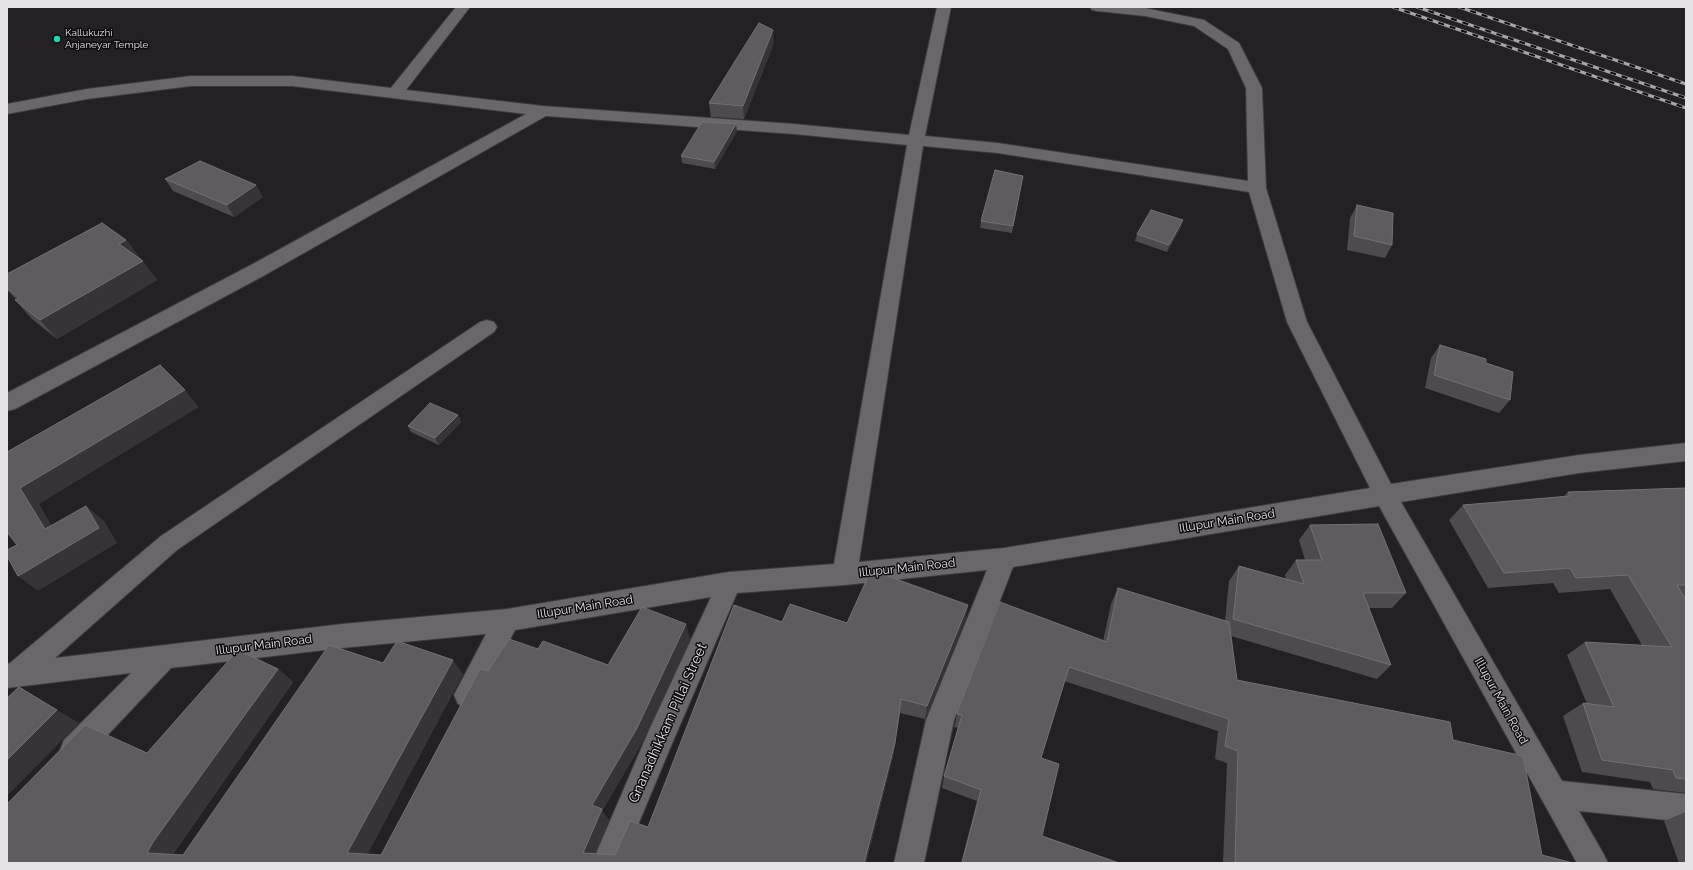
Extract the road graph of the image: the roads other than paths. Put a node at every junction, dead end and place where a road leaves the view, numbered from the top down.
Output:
1 (463, 7) edge
2 (944, 7) edge
3 (1096, 7) edge
4 (395, 94) junction
5 (7, 109) edge
6 (544, 111) junction
7 (916, 140) junction
8 (1256, 188) junction
9 (487, 327) dead end
10 (7, 404) edge
11 (1686, 452) edge
12 (1385, 495) junction
13 (1004, 558) junction
14 (845, 574) junction
15 (729, 583) junction
16 (507, 620) junction
17 (342, 636) junction
18 (164, 658) junction
19 (324, 661) edge
20 (11, 676) edge
21 (456, 717) edge
22 (55, 769) edge
23 (1554, 794) junction
24 (1686, 808) edge
25 (607, 863) edge
26 (909, 863) edge
27 (1593, 863) edge

1 - 4 street
2 - 7 street
3 - 8 street
4 - 5 street
4 - 6 street
6 - 7 street
6 - 10 street
7 - 8 street
7 - 14 street
8 - 12 street
9 - 20 street
11 - 12 street
12 - 13 street, Illupur Main Road
12 - 23 street, Illupur Main Road
13 - 14 street, Illupur Main Road
13 - 26 street
14 - 15 street, Illupur Main Road
15 - 16 street, Illupur Main Road
15 - 25 street, Gnanadhikkam Pillai Street
16 - 17 street, Illupur Main Road
16 - 21 street
17 - 18 street, Illupur Main Road
17 - 19 street
18 - 20 street, Illupur Main Road
18 - 22 street
23 - 24 street
23 - 27 street, Illupur Main Road

